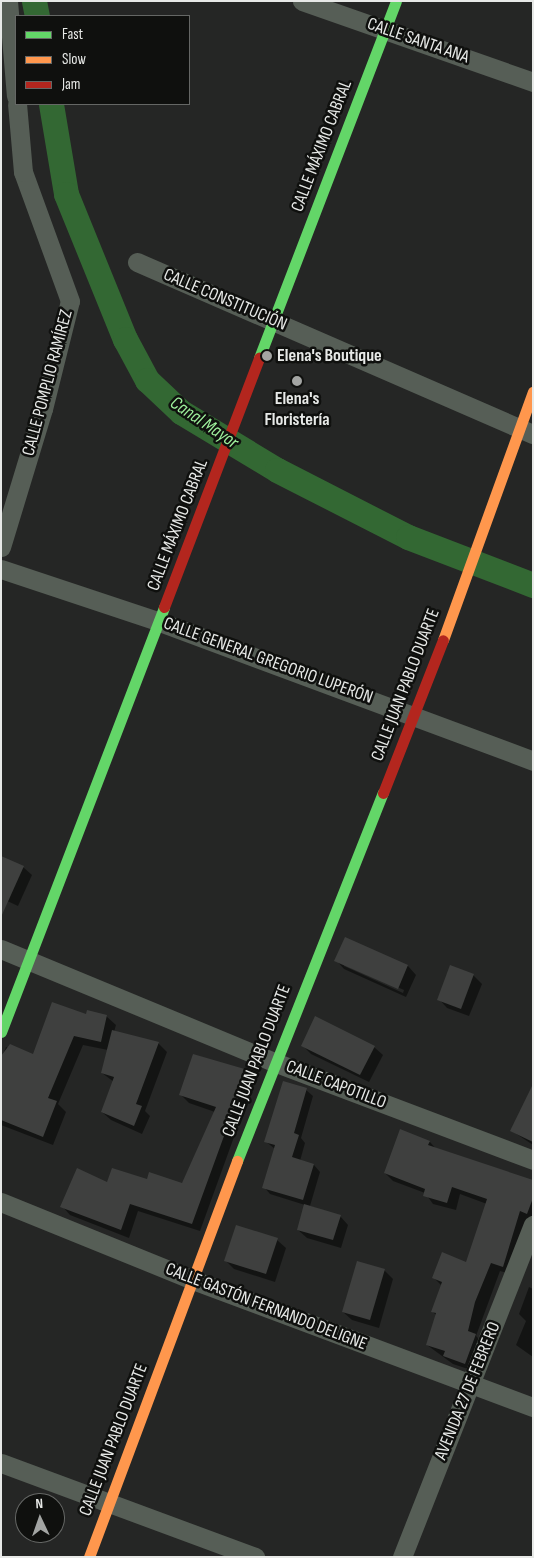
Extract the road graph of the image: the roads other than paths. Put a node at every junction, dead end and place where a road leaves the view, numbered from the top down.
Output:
1 (8, 1) edge
2 (302, 1) edge
3 (396, 1) edge
4 (386, 29) junction
5 (533, 82) edge
6 (15, 84) edge
7 (17, 105) edge
8 (137, 262) dead end
9 (274, 322) junction
10 (533, 392) edge
11 (526, 431) edge
12 (1, 547) edge
13 (1, 569) edge
14 (160, 622) junction
15 (415, 714) junction
16 (533, 761) edge
17 (1, 950) edge
18 (30, 962) junction
19 (1, 1032) edge
20 (274, 1062) junction
21 (533, 1160) edge
22 (1, 1202) edge
23 (533, 1224) edge
24 (193, 1280) junction
25 (471, 1383) junction
26 (533, 1407) edge
27 (1, 1463) edge
28 (109, 1501) junction
29 (89, 1557) edge
30 (255, 1557) edge
31 (402, 1557) edge

1 - 6 street
2 - 4 street, CALLE SANTA ANA
3 - 4 street, CALLE MÁXIMO CABRAL
4 - 5 street, CALLE SANTA ANA
4 - 9 street, CALLE MÁXIMO CABRAL
7 - 12 street, CALLE POMPLIO RAMÍREZ
8 - 9 street, CALLE CONSTITUCIÓN
9 - 11 street, CALLE CONSTITUCIÓN
9 - 14 street, CALLE MÁXIMO CABRAL
10 - 11 street
11 - 15 street, CALLE JUAN PABLO DUARTE
13 - 14 street, CALLE GENERAL GREGORIO LUPERÓN
14 - 15 street, CALLE GENERAL GREGORIO LUPERÓN
14 - 18 street, CALLE MÁXIMO CABRAL
15 - 16 street, CALLE GENERAL GREGORIO LUPERÓN
15 - 20 street, CALLE JUAN PABLO DUARTE
17 - 18 street, CALLE CAPOTILLO
18 - 19 street, CALLE MÁXIMO CABRAL
18 - 20 street, CALLE CAPOTILLO
20 - 21 street, CALLE CAPOTILLO
20 - 24 street, CALLE JUAN PABLO DUARTE
22 - 24 street, CALLE GASTÓN FERNANDO DELIGNE
23 - 25 street, AVENIDA 27 DE FEBRERO
24 - 25 street, CALLE GASTÓN FERNANDO DELIGNE
24 - 28 street, CALLE JUAN PABLO DUARTE
25 - 26 street, CALLE GASTÓN FERNANDO DELIGNE
25 - 31 street, AVENIDA 27 DE FEBRERO
27 - 28 street
28 - 29 street, CALLE JUAN PABLO DUARTE
28 - 30 street

